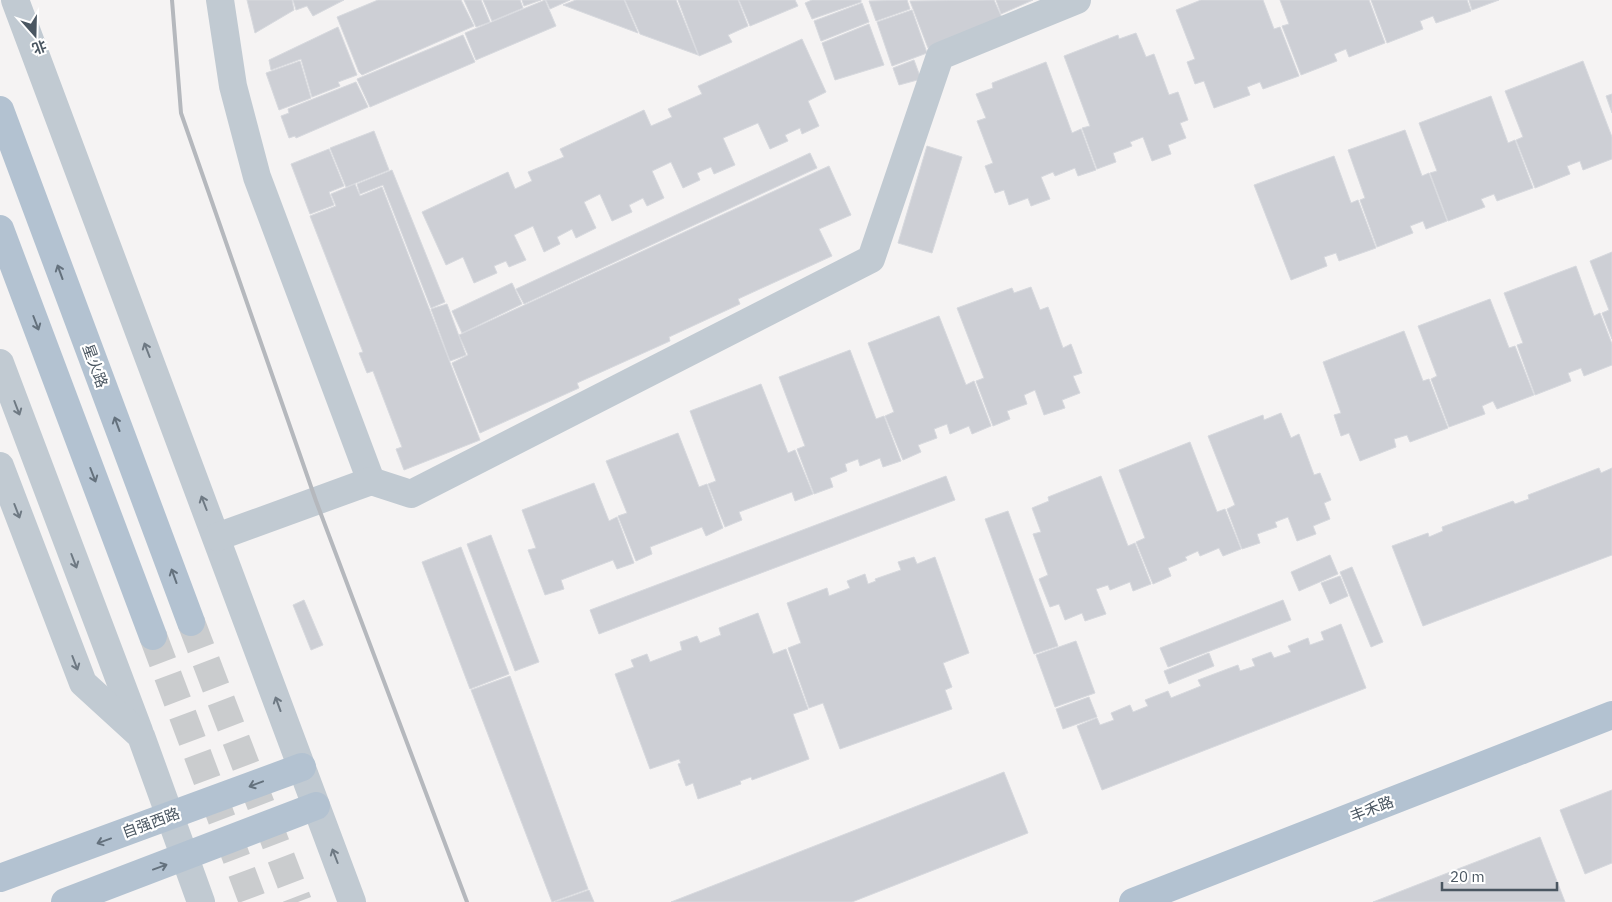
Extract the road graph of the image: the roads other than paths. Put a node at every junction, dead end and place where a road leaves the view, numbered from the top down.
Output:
1 (15, 0) edge
2 (220, 0) edge
3 (1077, 0) edge
4 (0, 110) edge
5 (0, 229) edge
6 (0, 363) edge
7 (0, 466) edge
8 (371, 481) junction
9 (217, 537) junction
10 (190, 622) tunnel mouth
11 (153, 636) tunnel mouth
12 (1612, 715) edge
13 (141, 736) junction
14 (302, 767) junction
15 (316, 806) junction
16 (171, 816) junction
17 (186, 857) junction
18 (0, 878) edge
19 (65, 902) edge
20 (201, 902) edge
21 (352, 902) edge
22 (1133, 902) edge

9 -> 1 street
2 - 8 street
3 - 8 street
10 -> 4 main road, 星火路
5 -> 11 main road
6 -> 13 street
7 -> 13 street
8 - 9 street
14 -> 9 street
12 - 22 main road, 丰禾路
13 - 16 street
14 - 15 street
14 -> 16 main road, 自强西路
15 - 17 main road
21 -> 15 street
16 - 17 street
16 -> 18 main road, 自强西路
19 -> 17 main road
17 - 20 street

